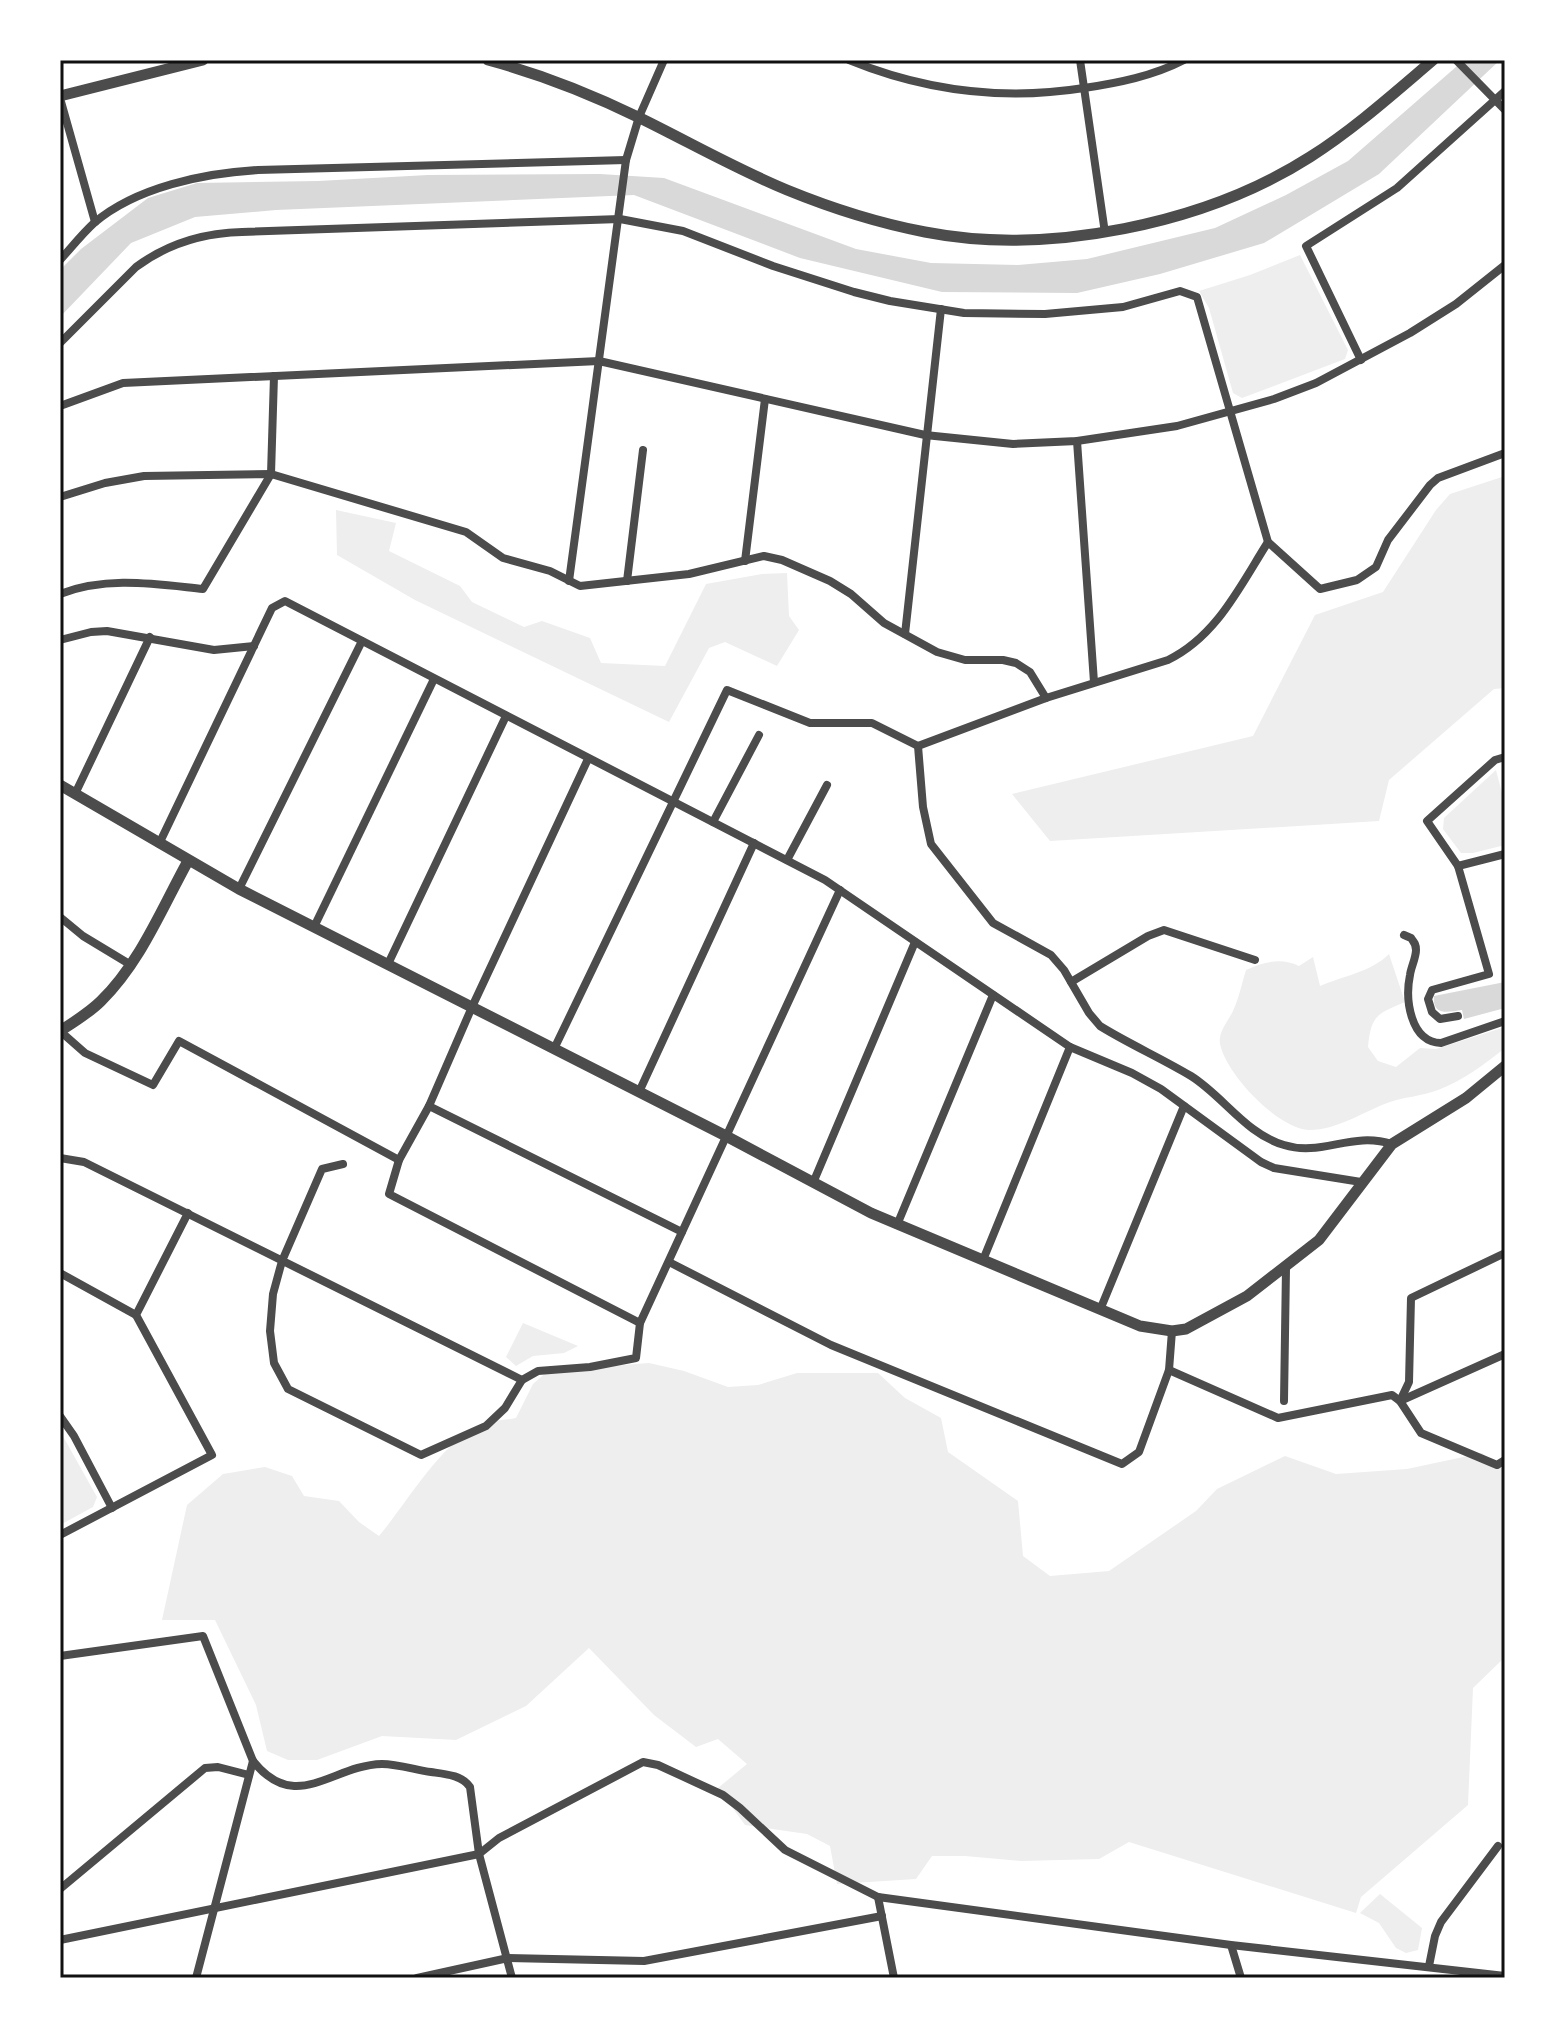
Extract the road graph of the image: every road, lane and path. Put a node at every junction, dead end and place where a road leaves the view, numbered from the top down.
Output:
1 (154, 60) edge
2 (203, 60) edge
3 (488, 60) edge
4 (664, 60) edge
5 (849, 60) edge
6 (1080, 60) edge
7 (1184, 60) edge
8 (1433, 60) edge
9 (1456, 60) edge
10 (149, 74) junction
11 (1084, 88) junction
12 (1505, 91) edge
13 (60, 97) edge
14 (1495, 100) junction
15 (1505, 110) edge
16 (639, 117) junction
17 (626, 165) junction
18 (621, 214) junction
19 (95, 222) junction
20 (1105, 233) junction
21 (60, 260) edge
22 (1505, 265) edge
23 (941, 309) junction
24 (60, 343) edge
25 (1361, 360) junction
26 (599, 361) junction
27 (274, 376) junction
28 (765, 399) junction
29 (60, 406) edge
30 (1229, 413) junction
31 (927, 435) junction
32 (1077, 441) junction
33 (643, 450) dead end
34 (1505, 453) edge
35 (271, 474) junction
36 (60, 497) edge
37 (1268, 542) junction
38 (745, 561) junction
39 (569, 581) junction
40 (627, 581) junction
41 (60, 594) edge
42 (905, 634) junction
43 (150, 637) junction
44 (60, 640) edge
45 (362, 641) junction
46 (254, 646) junction
47 (434, 679) junction
48 (1094, 682) junction
49 (1046, 698) junction
50 (506, 716) junction
51 (759, 735) dead end
52 (918, 746) junction
53 (1505, 757) edge
54 (588, 759) junction
55 (60, 785) edge
56 (827, 785) dead end
57 (75, 794) junction
58 (672, 802) junction
59 (713, 822) junction
60 (754, 843) junction
61 (159, 844) junction
62 (1505, 854) edge
63 (787, 860) junction
64 (188, 861) junction
65 (1458, 866) junction
66 (239, 889) junction
67 (840, 890) junction
68 (60, 917) edge
69 (314, 927) junction
70 (1404, 935) dead end
71 (915, 942) junction
72 (1255, 960) dead end
73 (388, 964) junction
74 (131, 965) junction
75 (1071, 982) junction
76 (993, 995) junction
77 (472, 1007) junction
78 (1458, 1016) dead end
79 (1505, 1021) edge
80 (60, 1031) edge
81 (1070, 1047) junction
82 (554, 1049) junction
83 (1505, 1066) edge
84 (639, 1092) junction
85 (429, 1106) junction
86 (1184, 1106) junction
87 (726, 1136) junction
88 (1392, 1144) junction
89 (60, 1158) edge
90 (399, 1160) junction
91 (343, 1164) dead end
92 (1361, 1182) junction
93 (813, 1183) junction
94 (188, 1213) junction
95 (897, 1225) junction
96 (682, 1232) junction
97 (1505, 1253) edge
98 (983, 1260) junction
99 (282, 1261) junction
100 (669, 1262) junction
101 (1286, 1268) junction
102 (60, 1273) edge
103 (1100, 1310) junction
104 (136, 1315) junction
105 (640, 1323) junction
106 (1172, 1331) junction
107 (1505, 1354) edge
108 (1169, 1370) junction
109 (522, 1380) junction
110 (1284, 1401) dead end
111 (1400, 1401) junction
112 (60, 1416) edge
113 (1505, 1460) edge
114 (112, 1508) junction
115 (60, 1535) edge
116 (60, 1656) edge
117 (253, 1761) junction
118 (249, 1775) junction
119 (1498, 1846) dead end
120 (479, 1854) junction
121 (60, 1889) edge
122 (878, 1897) junction
123 (214, 1908) junction
124 (882, 1916) junction
125 (60, 1940) edge
126 (1231, 1945) junction
127 (508, 1958) junction
128 (1429, 1966) junction
129 (1505, 1976) edge
130 (196, 1978) edge
131 (417, 1978) edge
132 (512, 1978) edge
133 (894, 1978) edge
134 (1241, 1978) edge

1 - 10 street
2 - 10 street
3 - 16 street
4 - 16 street
5 - 11 street
6 - 11 street
7 - 11 street
8 - 20 street
9 - 14 street
10 - 13 street
11 - 20 street
12 - 14 street
13 - 19 street
14 - 15 street
14 - 25 street
16 - 17 street
16 - 20 street
17 - 18 street
17 - 19 street
18 - 23 street
18 - 24 street
18 - 26 street
19 - 21 street
22 - 25 street
23 - 30 street
23 - 31 street
25 - 30 street
26 - 27 street
26 - 28 street
26 - 39 street
27 - 29 street
27 - 35 street
28 - 31 street
28 - 38 street
30 - 32 street
30 - 37 street
31 - 32 street
31 - 42 street
32 - 48 street
33 - 40 street
34 - 37 street
35 - 36 street
35 - 39 street
35 - 41 street
37 - 48 street
38 - 40 street
38 - 42 street
39 - 40 street
42 - 49 street
43 - 44 street
43 - 46 street
43 - 57 street
45 - 46 street
45 - 47 street
45 - 66 street
46 - 61 street
47 - 50 street
47 - 69 street
48 - 49 street
49 - 52 street
50 - 54 street
50 - 73 street
51 - 59 street
52 - 58 street
52 - 75 street
53 - 65 street
54 - 58 street
54 - 77 street
55 - 57 street
56 - 63 street
57 - 61 street
58 - 59 street
58 - 82 street
59 - 60 street
60 - 63 street
60 - 84 street
61 - 64 street
62 - 65 street
63 - 67 street
64 - 66 street
64 - 74 street
65 - 78 street
66 - 69 street
67 - 71 street
67 - 87 street
68 - 74 street
69 - 73 street
70 - 79 street
71 - 76 street
71 - 93 street
72 - 75 street
73 - 77 street
74 - 80 street
75 - 88 street
76 - 81 street
76 - 95 street
77 - 82 street
77 - 85 street
80 - 90 street
81 - 86 street
81 - 98 street
82 - 84 street
83 - 88 street
84 - 87 street
85 - 90 street
85 - 96 street
86 - 92 street
86 - 103 street
87 - 93 street
87 - 96 street
88 - 92 street
89 - 94 street
90 - 105 street
91 - 99 street
92 - 101 street
93 - 95 street
94 - 99 street
94 - 104 street
95 - 98 street
96 - 100 street
97 - 111 street
98 - 103 street
99 - 109 street
99 - 109 street
100 - 105 street
100 - 108 street
101 - 106 street
101 - 110 street
102 - 104 street
103 - 106 street
104 - 114 street
105 - 109 street
106 - 108 street
107 - 111 street
108 - 111 street
111 - 113 street
112 - 114 street
114 - 115 street
116 - 117 street
117 - 118 street
117 - 120 street
118 - 121 street
118 - 123 street
119 - 128 street
120 - 122 street
120 - 123 street
120 - 127 street
122 - 124 street
122 - 126 street
123 - 125 street
123 - 130 street
124 - 127 street
124 - 133 street
126 - 128 street
126 - 134 street
127 - 131 street
127 - 132 street
128 - 129 street

